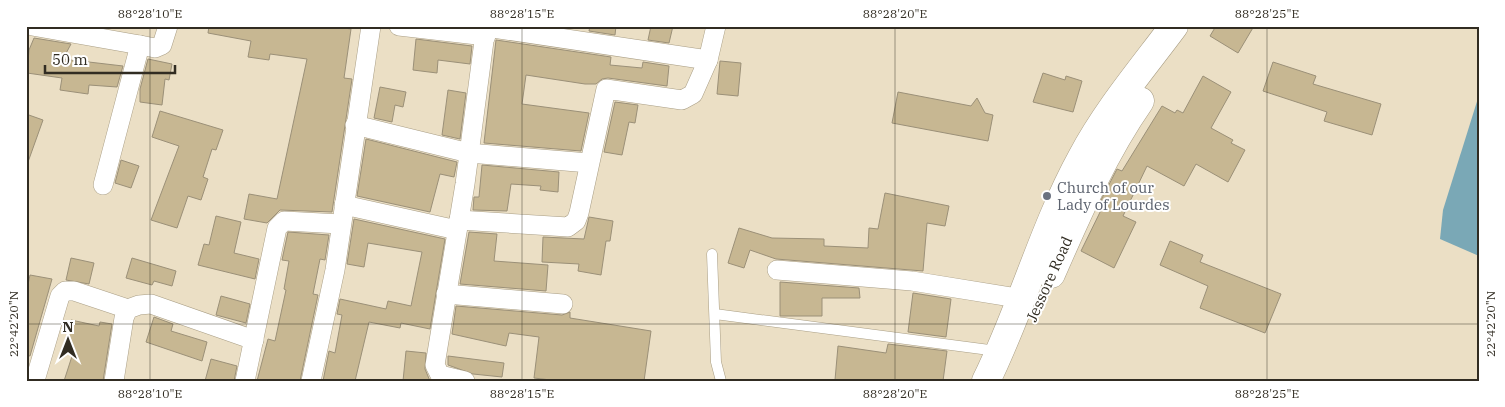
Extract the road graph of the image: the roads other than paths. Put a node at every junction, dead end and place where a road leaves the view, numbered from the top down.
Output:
1 (28, 26) edge
2 (32, 26) edge
3 (168, 26) edge
4 (371, 26) edge
5 (398, 26) edge
6 (716, 26) edge
7 (1174, 26) edge
8 (1192, 26) edge
9 (486, 30) edge
10 (26, 31) edge
11 (574, 33) edge
12 (140, 45) junction
13 (708, 60) junction
14 (355, 125) junction
15 (469, 153) junction
16 (589, 164) junction
17 (103, 185) dead end
18 (344, 205) junction
19 (341, 224) junction
20 (458, 225) junction
21 (712, 254) dead end
22 (777, 270) dead end
23 (446, 294) junction
24 (1023, 299) junction
25 (563, 304) dead end
26 (128, 309) junction
27 (714, 314) junction
28 (254, 340) junction
29 (1000, 352) junction
30 (35, 375) edge
31 (114, 381) edge
32 (245, 381) edge
33 (311, 381) edge
34 (465, 381) edge
35 (721, 381) edge
36 (986, 381) edge
37 (1003, 381) edge

1 - 10 street
2 - 12 street
3 - 12 street
4 - 14 street
5 - 9 street
6 - 13 street
7 - 24 highway
8 - 37 highway, Jessore Road
9 - 11 street
9 - 15 street
11 - 13 street
12 - 17 street
13 - 16 street
14 - 15 street
14 - 18 street
15 - 16 street
15 - 20 street
16 - 20 street
18 - 19 street
18 - 20 street
19 - 28 street
19 - 33 street
20 - 23 street
21 - 27 lane
22 - 24 street
23 - 25 street
23 - 34 street
24 - 29 highway
26 - 28 street
26 - 30 street
26 - 31 street
27 - 29 lane
27 - 35 lane
28 - 32 street
29 - 36 highway

